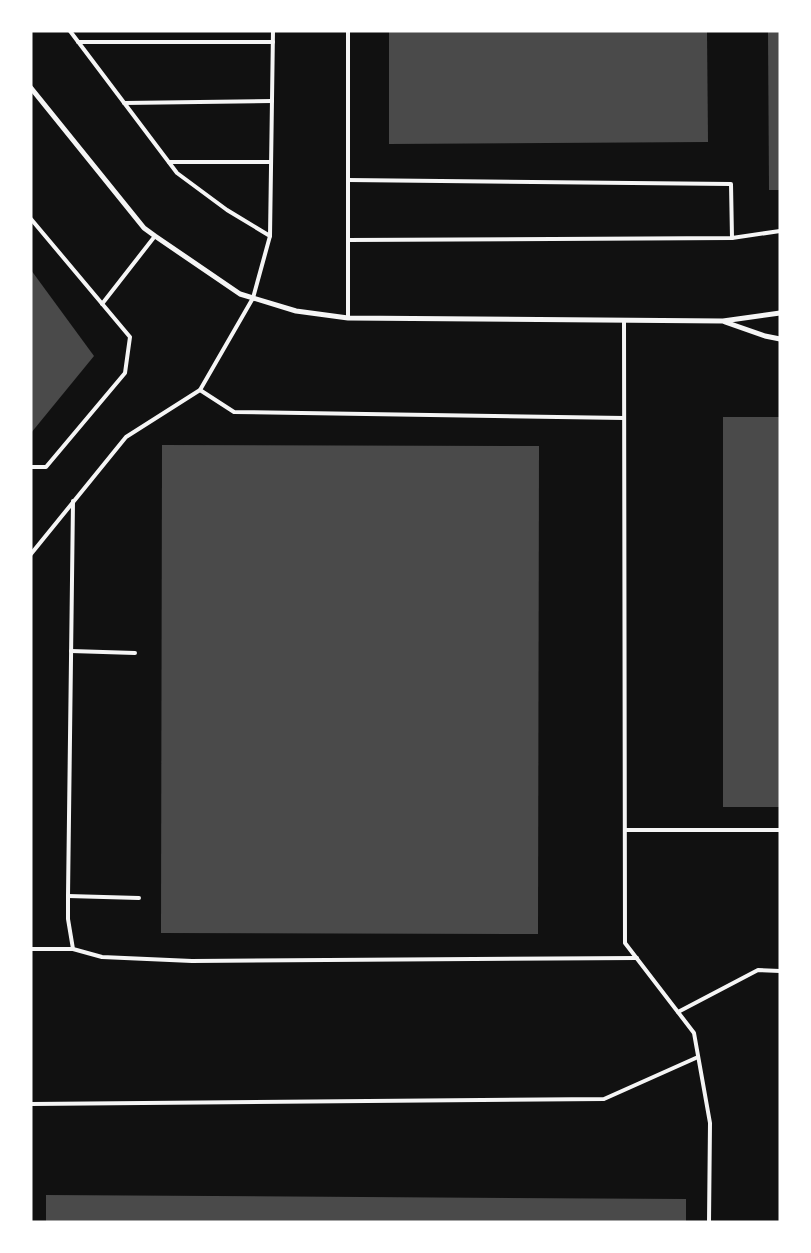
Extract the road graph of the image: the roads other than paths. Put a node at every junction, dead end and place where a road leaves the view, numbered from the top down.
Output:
1 (70, 31) edge
2 (273, 31) edge
3 (348, 31) edge
4 (77, 42) junction
5 (273, 42) junction
6 (31, 88) edge
7 (272, 101) junction
8 (124, 103) junction
9 (169, 162) junction
10 (271, 162) junction
11 (348, 180) junction
12 (31, 219) edge
13 (780, 231) edge
14 (155, 236) junction
15 (270, 236) junction
16 (732, 238) junction
17 (348, 240) junction
18 (253, 298) junction
19 (102, 304) junction
20 (780, 313) edge
21 (348, 318) junction
22 (624, 320) junction
23 (722, 321) junction
24 (780, 339) edge
25 (200, 390) junction
26 (624, 418) junction
27 (31, 467) edge
28 (72, 501) junction
29 (31, 554) edge
30 (70, 651) junction
31 (135, 653) dead end
32 (625, 830) junction
33 (780, 830) edge
34 (68, 896) junction
35 (139, 898) dead end
36 (72, 948) junction
37 (31, 949) edge
38 (637, 958) junction
39 (780, 971) edge
40 (678, 1012) junction
41 (698, 1056) junction
42 (31, 1104) edge
43 (708, 1222) edge

1 - 4 lane
2 - 5 lane
3 - 11 lane
4 - 5 lane
4 - 8 lane
5 - 7 lane
6 - 14 street
7 - 8 lane
7 - 10 lane
8 - 9 lane
9 - 10 lane
9 - 15 lane
10 - 15 lane
11 - 16 lane
11 - 17 lane
12 - 19 lane
13 - 16 lane
14 - 18 street
14 - 19 lane
15 - 18 lane
16 - 17 lane
17 - 21 lane
18 - 21 street
18 - 25 lane
19 - 27 lane
20 - 23 street
21 - 22 street
22 - 23 street
22 - 26 lane
23 - 24 street
25 - 26 lane
25 - 28 lane
26 - 32 lane
28 - 29 lane
28 - 30 lane
30 - 31 lane
30 - 34 lane
32 - 33 lane
32 - 38 lane
34 - 35 lane
34 - 36 lane
36 - 37 lane
36 - 38 lane
38 - 40 lane
39 - 40 lane
40 - 41 lane
41 - 42 lane
41 - 43 lane

